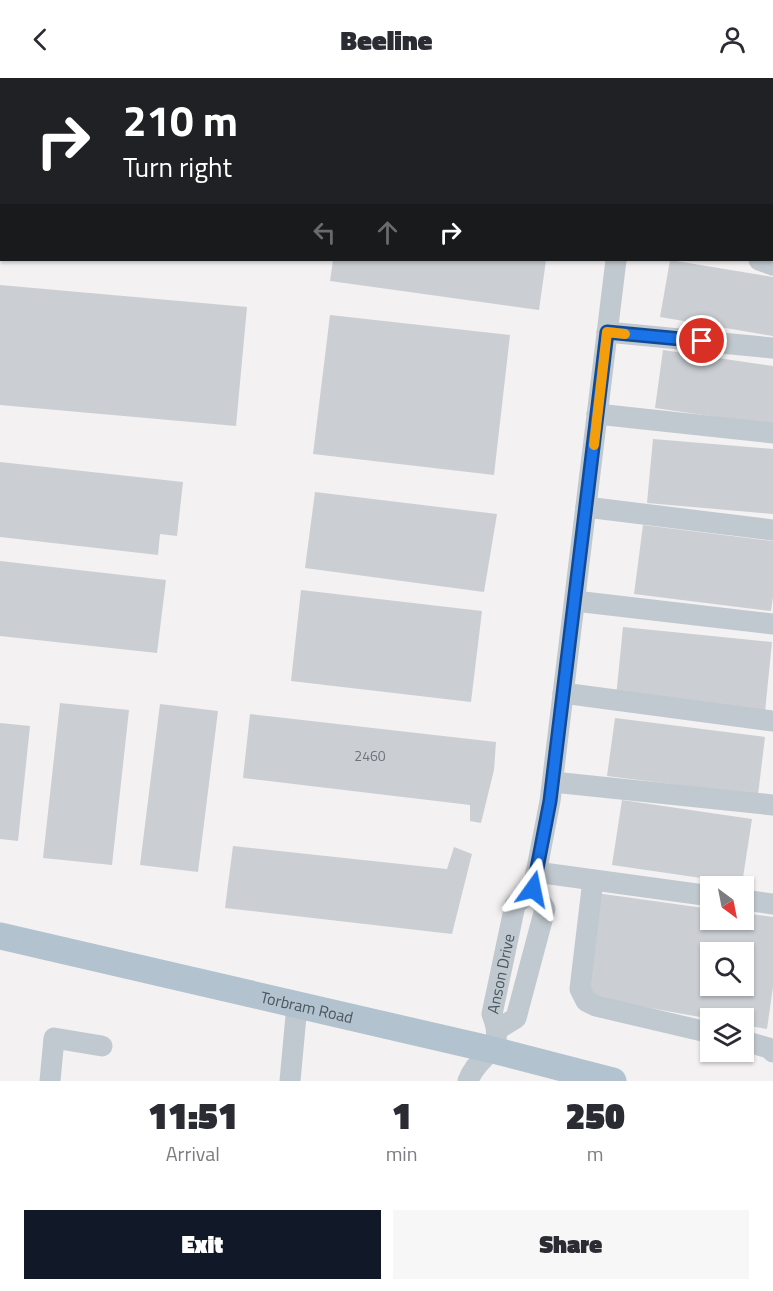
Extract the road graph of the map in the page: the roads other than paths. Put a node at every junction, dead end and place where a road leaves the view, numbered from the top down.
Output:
1 (616, 261) edge
2 (607, 332) junction
3 (773, 348) edge
4 (597, 414) junction
5 (773, 432) edge
6 (586, 507) junction
7 (773, 530) edge
8 (575, 601) junction
9 (773, 624) edge
10 (564, 693) junction
11 (773, 721) edge
12 (553, 782) junction
13 (773, 806) edge
14 (534, 880) junction
15 (593, 880) junction
16 (700, 895) edge
17 (754, 901) edge
18 (773, 904) edge
19 (0, 936) edge
20 (297, 1005) junction
21 (700, 1030) edge
22 (495, 1040) junction
23 (754, 1044) edge
24 (102, 1046) dead end
25 (773, 1052) edge
26 (50, 1081) edge
27 (290, 1081) edge
28 (468, 1081) edge
29 (613, 1081) edge

1 - 2 street
2 - 3 street
2 - 4 street
4 - 5 street
4 - 6 street
6 - 7 street
6 - 8 street
8 - 9 street
8 - 10 street
10 - 11 street
10 - 12 street
12 - 13 street
12 - 14 street
14 - 15 street
14 - 22 street, Anson Drive
14 - 22 street, Anson Drive
15 - 16 street
15 - 21 street
17 - 18 street
19 - 20 main road, Torbram Road
20 - 22 main road, Torbram Road
20 - 27 street
22 - 28 street
22 - 29 main road, Torbram Road
23 - 25 street
24 - 26 street

